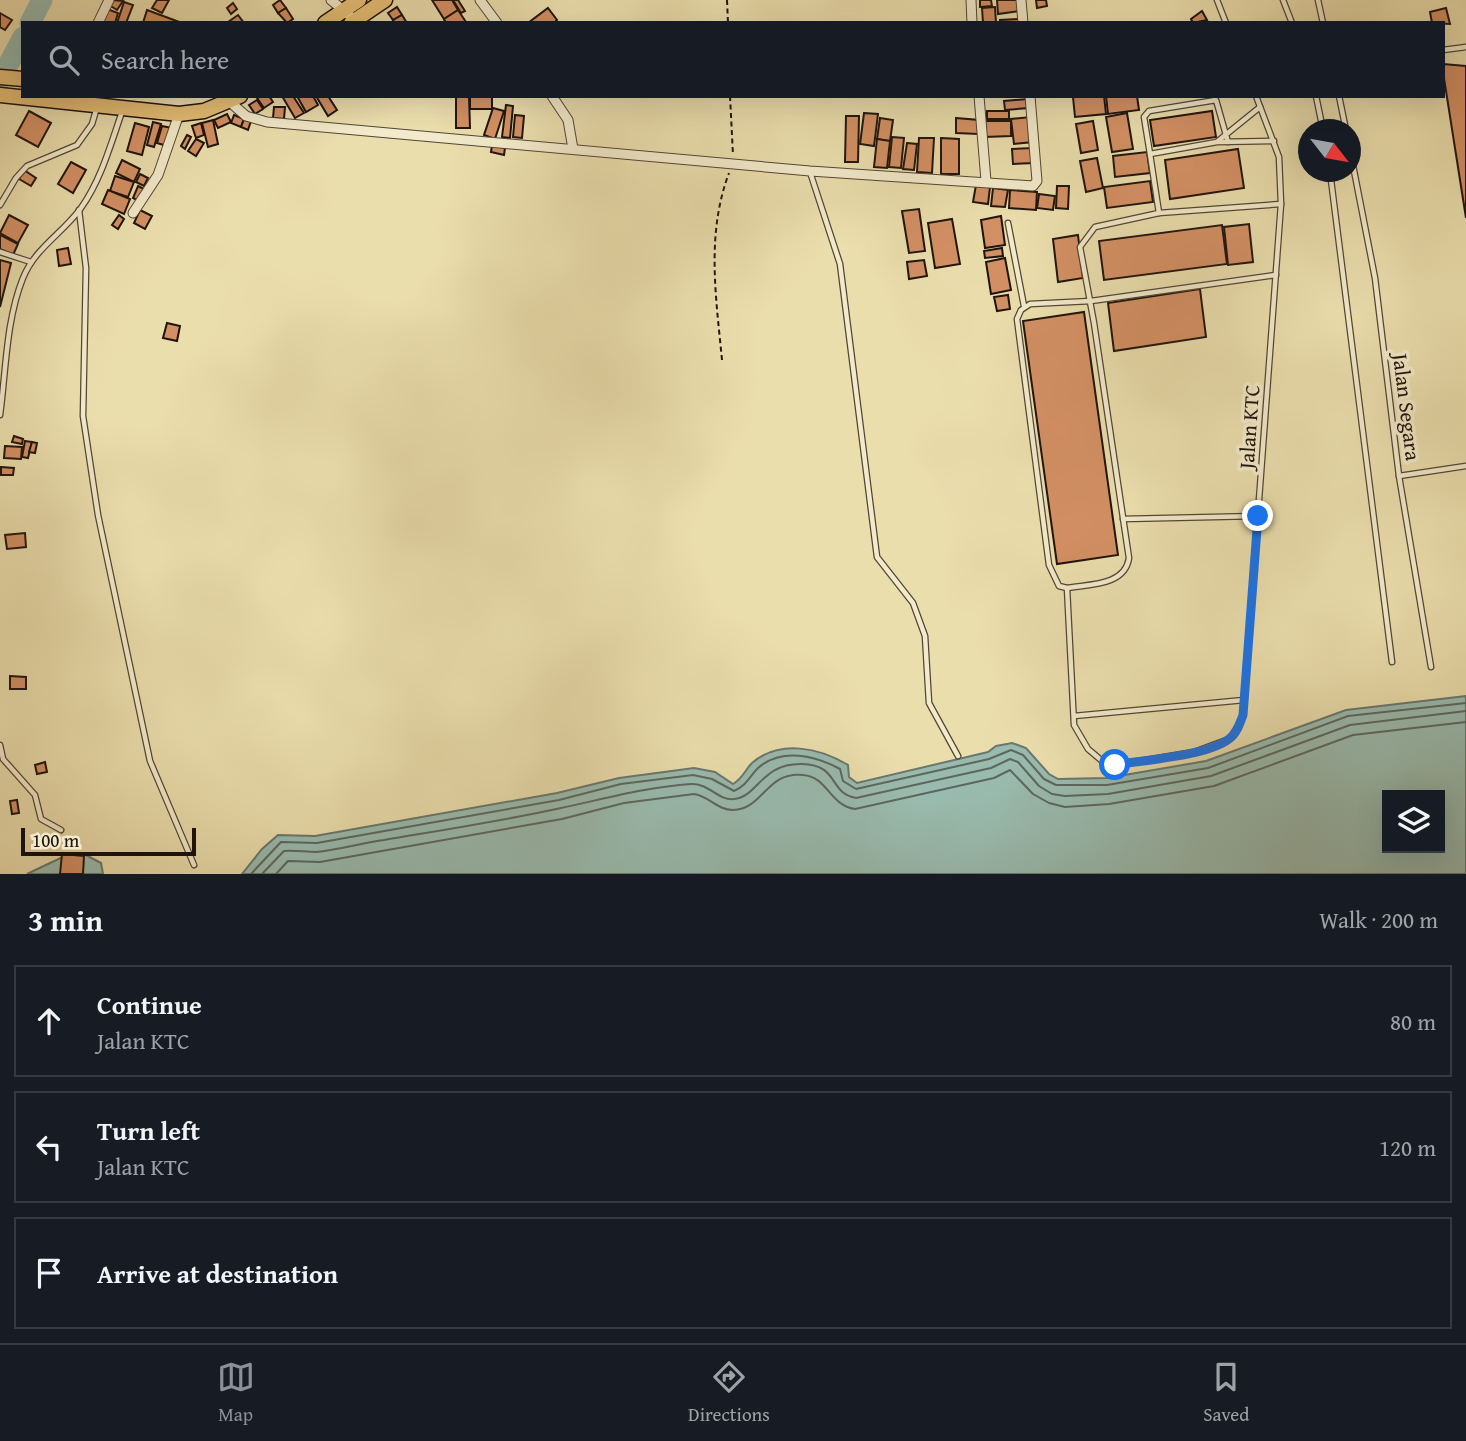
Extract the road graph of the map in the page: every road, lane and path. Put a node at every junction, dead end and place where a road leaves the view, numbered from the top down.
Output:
1 (109, 0) edge
2 (331, 0) edge
3 (385, 0) edge
4 (480, 0) edge
5 (727, 0) edge
6 (971, 0) edge
7 (1021, 0) edge
8 (1217, 0) edge
9 (1283, 0) edge
10 (1318, 0) edge
11 (365, 4) edge
12 (350, 18) edge
13 (100, 21) edge
14 (496, 21) edge
15 (727, 21) edge
16 (972, 21) edge
17 (1023, 21) edge
18 (1225, 21) edge
19 (1291, 21) edge
20 (1323, 21) edge
21 (1466, 47) edge
22 (1445, 50) edge
23 (0, 77) edge
24 (21, 79) edge
25 (0, 95) edge
26 (21, 98) edge
27 (24, 98) edge
28 (553, 98) edge
29 (730, 98) edge
30 (979, 98) edge
31 (1030, 98) edge
32 (1257, 98) edge
33 (1316, 98) edge
34 (1339, 98) edge
35 (235, 99) edge
36 (98, 106) junction
37 (1260, 106) junction
38 (123, 108) junction
39 (179, 114) junction
40 (1321, 119) edge
41 (1344, 119) edge
42 (1227, 134) junction
43 (1274, 141) junction
44 (1217, 142) junction
45 (1228, 142) junction
46 (573, 149) junction
47 (1150, 154) junction
48 (734, 163) junction
49 (810, 171) junction
50 (986, 181) junction
51 (1331, 182) edge
52 (1356, 182) edge
53 (1281, 204) junction
54 (0, 205) edge
55 (79, 210) junction
56 (132, 213) dead end
57 (1159, 213) junction
58 (1008, 223) dead end
59 (0, 252) edge
60 (31, 262) junction
61 (1276, 275) junction
62 (1091, 301) junction
63 (1024, 306) junction
64 (722, 360) dead end
65 (1, 407) edge
66 (0, 415) edge
67 (1466, 466) edge
68 (1399, 476) junction
69 (1258, 516) junction
70 (1123, 519) junction
71 (1067, 588) junction
72 (1392, 662) dead end
73 (1431, 667) dead end
74 (1244, 700) junction
75 (1073, 716) junction
76 (0, 745) edge
77 (958, 755) dead end
78 (61, 830) dead end
79 (194, 865) dead end

1 - 13 street
2 - 12 street
3 - 11 main road
4 - 14 street
5 - 15 path
6 - 16 street
7 - 17 street
8 - 18 lane
9 - 19 lane
10 - 20 lane
11 - 12 main road
21 - 22 lane
23 - 24 main road
25 - 26 main road
27 - 36 main road
28 - 46 street
29 - 48 path
30 - 50 street
31 - 50 street
32 - 37 lane, Jalan KTC
33 - 40 lane
34 - 41 lane
35 - 39 main road
35 - 46 street
36 - 38 main road
36 - 54 lane
37 - 42 lane
37 - 43 lane, Jalan KTC
38 - 39 main road
38 - 55 lane
39 - 56 street
42 - 44 lane
42 - 45 lane
42 - 47 lane
43 - 45 lane
43 - 53 lane, Jalan KTC
44 - 45 lane
44 - 47 lane
46 - 48 street
47 - 57 lane
48 - 49 street
48 - 64 path
49 - 50 street
49 - 77 lane
51 - 72 lane
52 - 68 lane, Jalan Segara
53 - 57 lane
53 - 61 lane, Jalan KTC
55 - 60 lane
55 - 79 lane
57 - 62 lane
58 - 63 lane
59 - 60 lane
60 - 65 lane
61 - 62 lane
61 - 69 lane, Jalan KTC
62 - 63 lane
62 - 70 lane
63 - 71 lane
65 - 66 lane
67 - 68 lane
68 - 73 lane, Jalan Segara
69 - 70 lane
69 - 74 lane, Jalan KTC
70 - 71 lane
71 - 75 lane, Jalan KTC
74 - 75 lane
74 - 75 lane, Jalan KTC
76 - 78 lane

